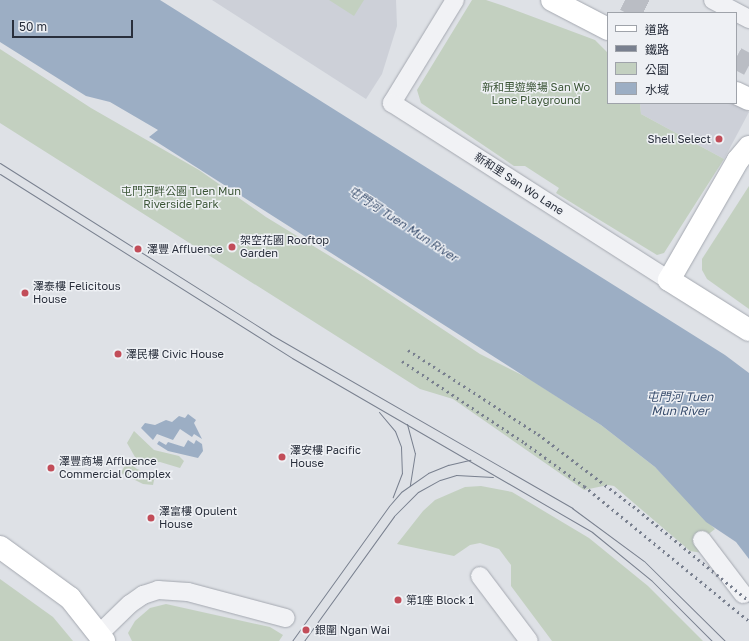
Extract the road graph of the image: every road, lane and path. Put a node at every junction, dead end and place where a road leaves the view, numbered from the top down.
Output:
1 (455, 0) edge
2 (552, 0) edge
3 (713, 0) edge
4 (736, 12) edge
5 (737, 13) edge
6 (749, 19) edge
7 (607, 28) edge
8 (737, 93) edge
9 (749, 99) edge
10 (749, 147) edge
11 (669, 280) junction
12 (749, 330) edge
13 (702, 540) dead end
14 (0, 547) edge
15 (480, 576) dead end
16 (743, 594) dead end
17 (286, 618) dead end
18 (102, 637) edge
19 (529, 641) edge

1 - 11 street, 新和里 San Wo Lane
2 - 7 main road
3 - 4 street
5 - 6 street
8 - 9 main road
10 - 11 main road
11 - 12 main road, 新和里 San Wo Lane
13 - 16 street
14 - 18 main road
15 - 19 street
17 - 18 street

